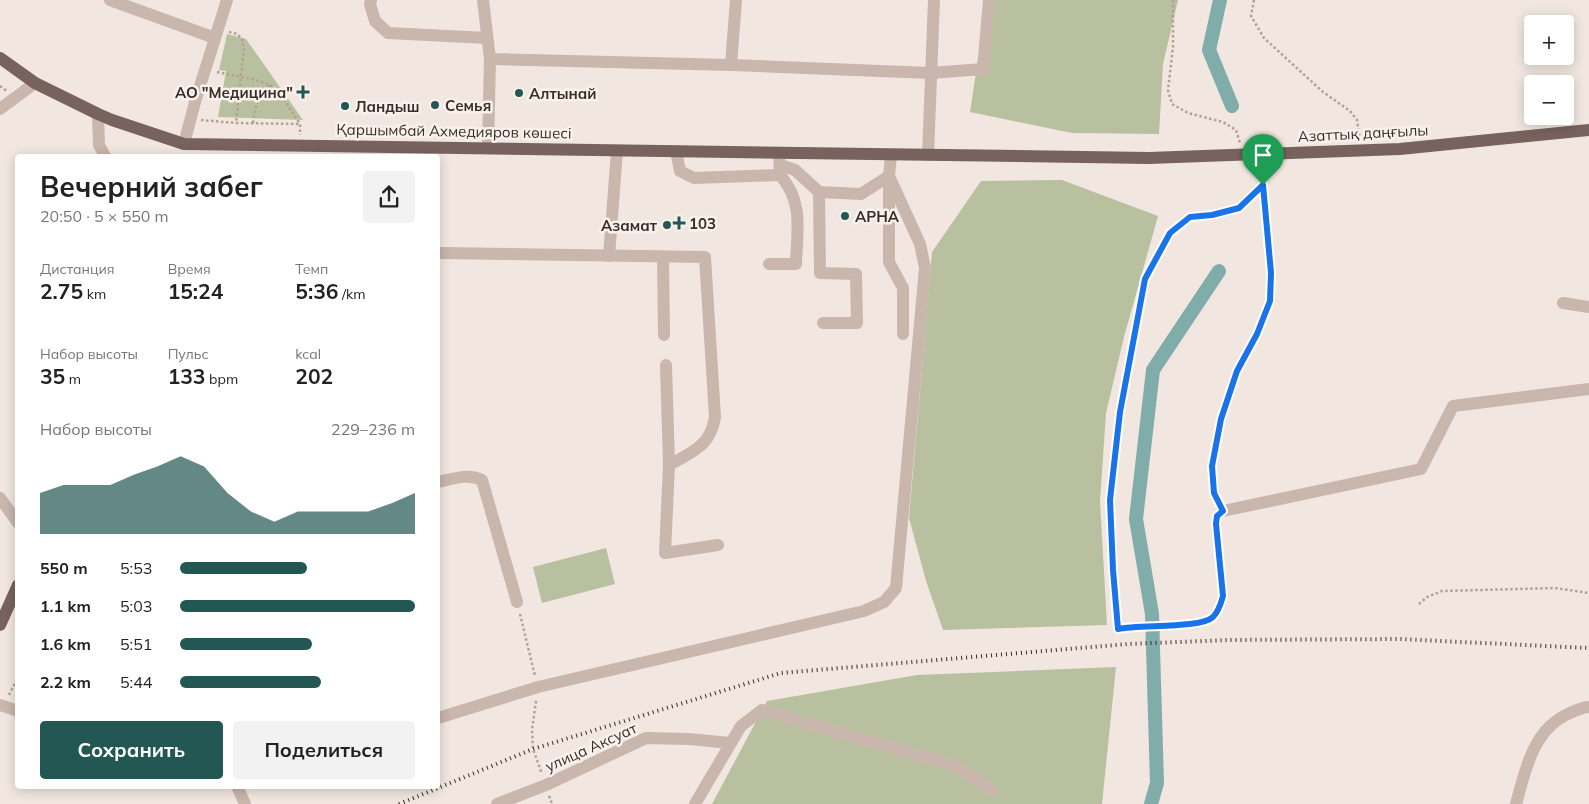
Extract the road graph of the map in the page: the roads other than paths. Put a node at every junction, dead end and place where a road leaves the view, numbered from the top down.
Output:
1 (110, 0) edge
2 (227, 0) edge
3 (371, 0) edge
4 (484, 0) edge
5 (736, 0) edge
6 (934, 0) edge
7 (989, 0) edge
8 (217, 33) junction
9 (488, 38) junction
10 (0, 58) edge
11 (490, 60) junction
12 (731, 65) junction
13 (930, 73) junction
14 (34, 83) junction
15 (0, 109) edge
16 (98, 114) junction
17 (1589, 130) edge
18 (488, 148) junction
19 (182, 150) edge
20 (617, 150) junction
21 (375, 151) edge
22 (676, 151) junction
23 (104, 154) edge
24 (891, 155) junction
25 (928, 155) junction
26 (780, 165) junction
27 (889, 176) junction
28 (818, 192) junction
29 (440, 254) edge
30 (609, 256) junction
31 (663, 257) junction
32 (769, 264) dead end
33 (1563, 303) dead end
34 (1589, 308) edge
35 (823, 323) dead end
36 (902, 334) dead end
37 (664, 335) dead end
38 (666, 365) dead end
39 (1589, 389) edge
40 (669, 465) junction
41 (440, 482) edge
42 (0, 498) edge
43 (1223, 511) road end
44 (15, 519) edge
45 (718, 545) dead end
46 (15, 592) edge
47 (517, 602) road end
48 (0, 625) edge
49 (0, 705) edge
50 (1589, 707) edge
51 (15, 710) edge
52 (440, 717) edge
53 (730, 743) junction
54 (238, 789) edge
55 (992, 790) dead end
56 (245, 804) edge
57 (497, 804) edge
58 (695, 804) edge
59 (1516, 804) edge

1 - 8 street
2 - 8 street
3 - 9 street
4 - 9 street
5 - 12 street
6 - 13 street
7 - 13 street
8 - 19 street
9 - 11 street
10 - 14 main road, Қаршымбай Ахмедияров көшесі
11 - 12 street
11 - 18 street
12 - 13 street
13 - 25 street
14 - 15 street
14 - 16 main road, Қаршымбай Ахмедияров көшесі
16 - 19 main road, Қаршымбай Ахмедияров көшесі
16 - 23 street
17 - 25 main road, Азаттық даңғылы
18 - 20 main road, Қаршымбай Ахмедияров көшесі
18 - 21 main road, Қаршымбай Ахмедияров көшесі
19 - 21 main road, Қаршымбай Ахмедияров көшесі
20 - 22 main road, Қаршымбай Ахмедияров көшесі
20 - 30 street
22 - 26 main road, Қаршымбай Ахмедияров көшесі
22 - 26 street
24 - 25 main road, Қаршымбай Ахмедияров көшесі
24 - 26 main road, Қаршымбай Ахмедияров көшесі
24 - 27 street
26 - 28 street
26 - 32 street
27 - 28 street
27 - 36 street
27 - 52 street
28 - 35 street
29 - 30 street
30 - 31 street
31 - 37 street
31 - 40 street
33 - 34 street
38 - 40 street
39 - 43 street
40 - 45 street
41 - 47 street
42 - 44 street
46 - 48 main road
49 - 51 street
50 - 59 street
53 - 55 street
53 - 57 street, улица Аксуат
53 - 58 street
54 - 56 street

